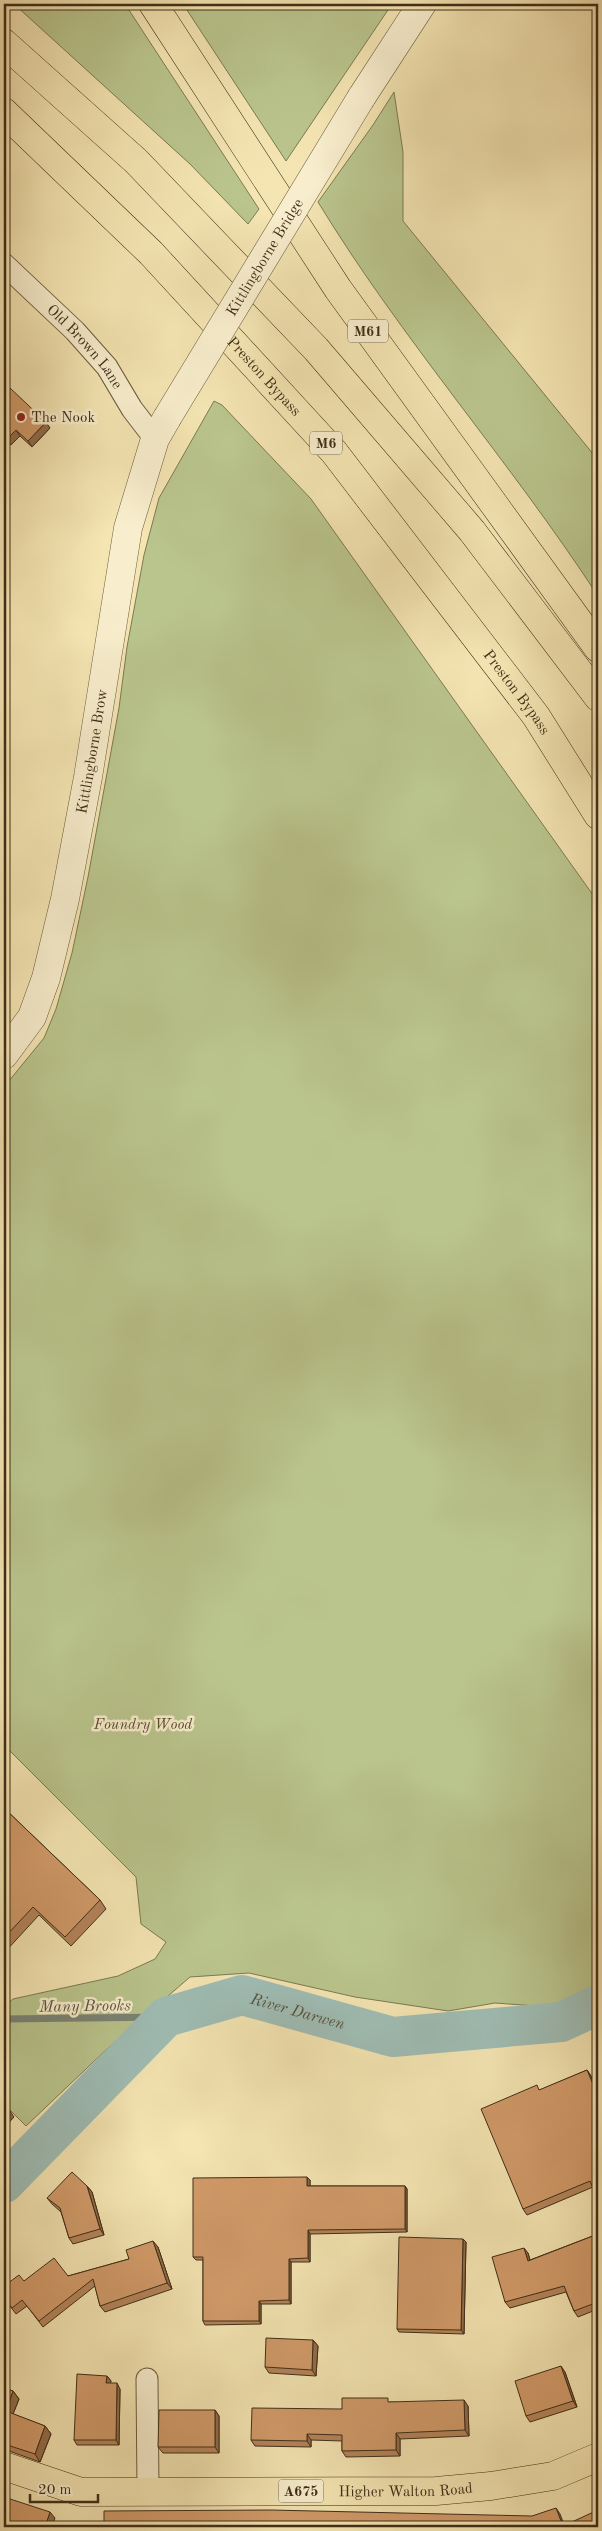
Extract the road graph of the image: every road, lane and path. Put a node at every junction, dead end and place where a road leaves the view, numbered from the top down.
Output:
1 (153, 4) edge
2 (422, 4) edge
3 (4, 43) edge
4 (4, 112) edge
5 (4, 264) edge
6 (161, 429) junction
7 (598, 648) edge
8 (598, 697) edge
9 (598, 815) edge
10 (4, 1054) edge
11 (147, 2379) dead end
12 (598, 2457) edge
13 (4, 2466) edge
14 (148, 2491) junction

1 - 7 main road, M61
2 - 6 street, Kittlingborne Bridge, bridge
3 - 8 main road
4 - 9 main road, Preston Bypass / M6
5 - 6 street, Old Brown Lane
6 - 10 street, Kittlingborne Brow
11 - 14 street
12 - 14 main road, Higher Walton Road / A675
13 - 14 main road, Higher Walton Road / A675

